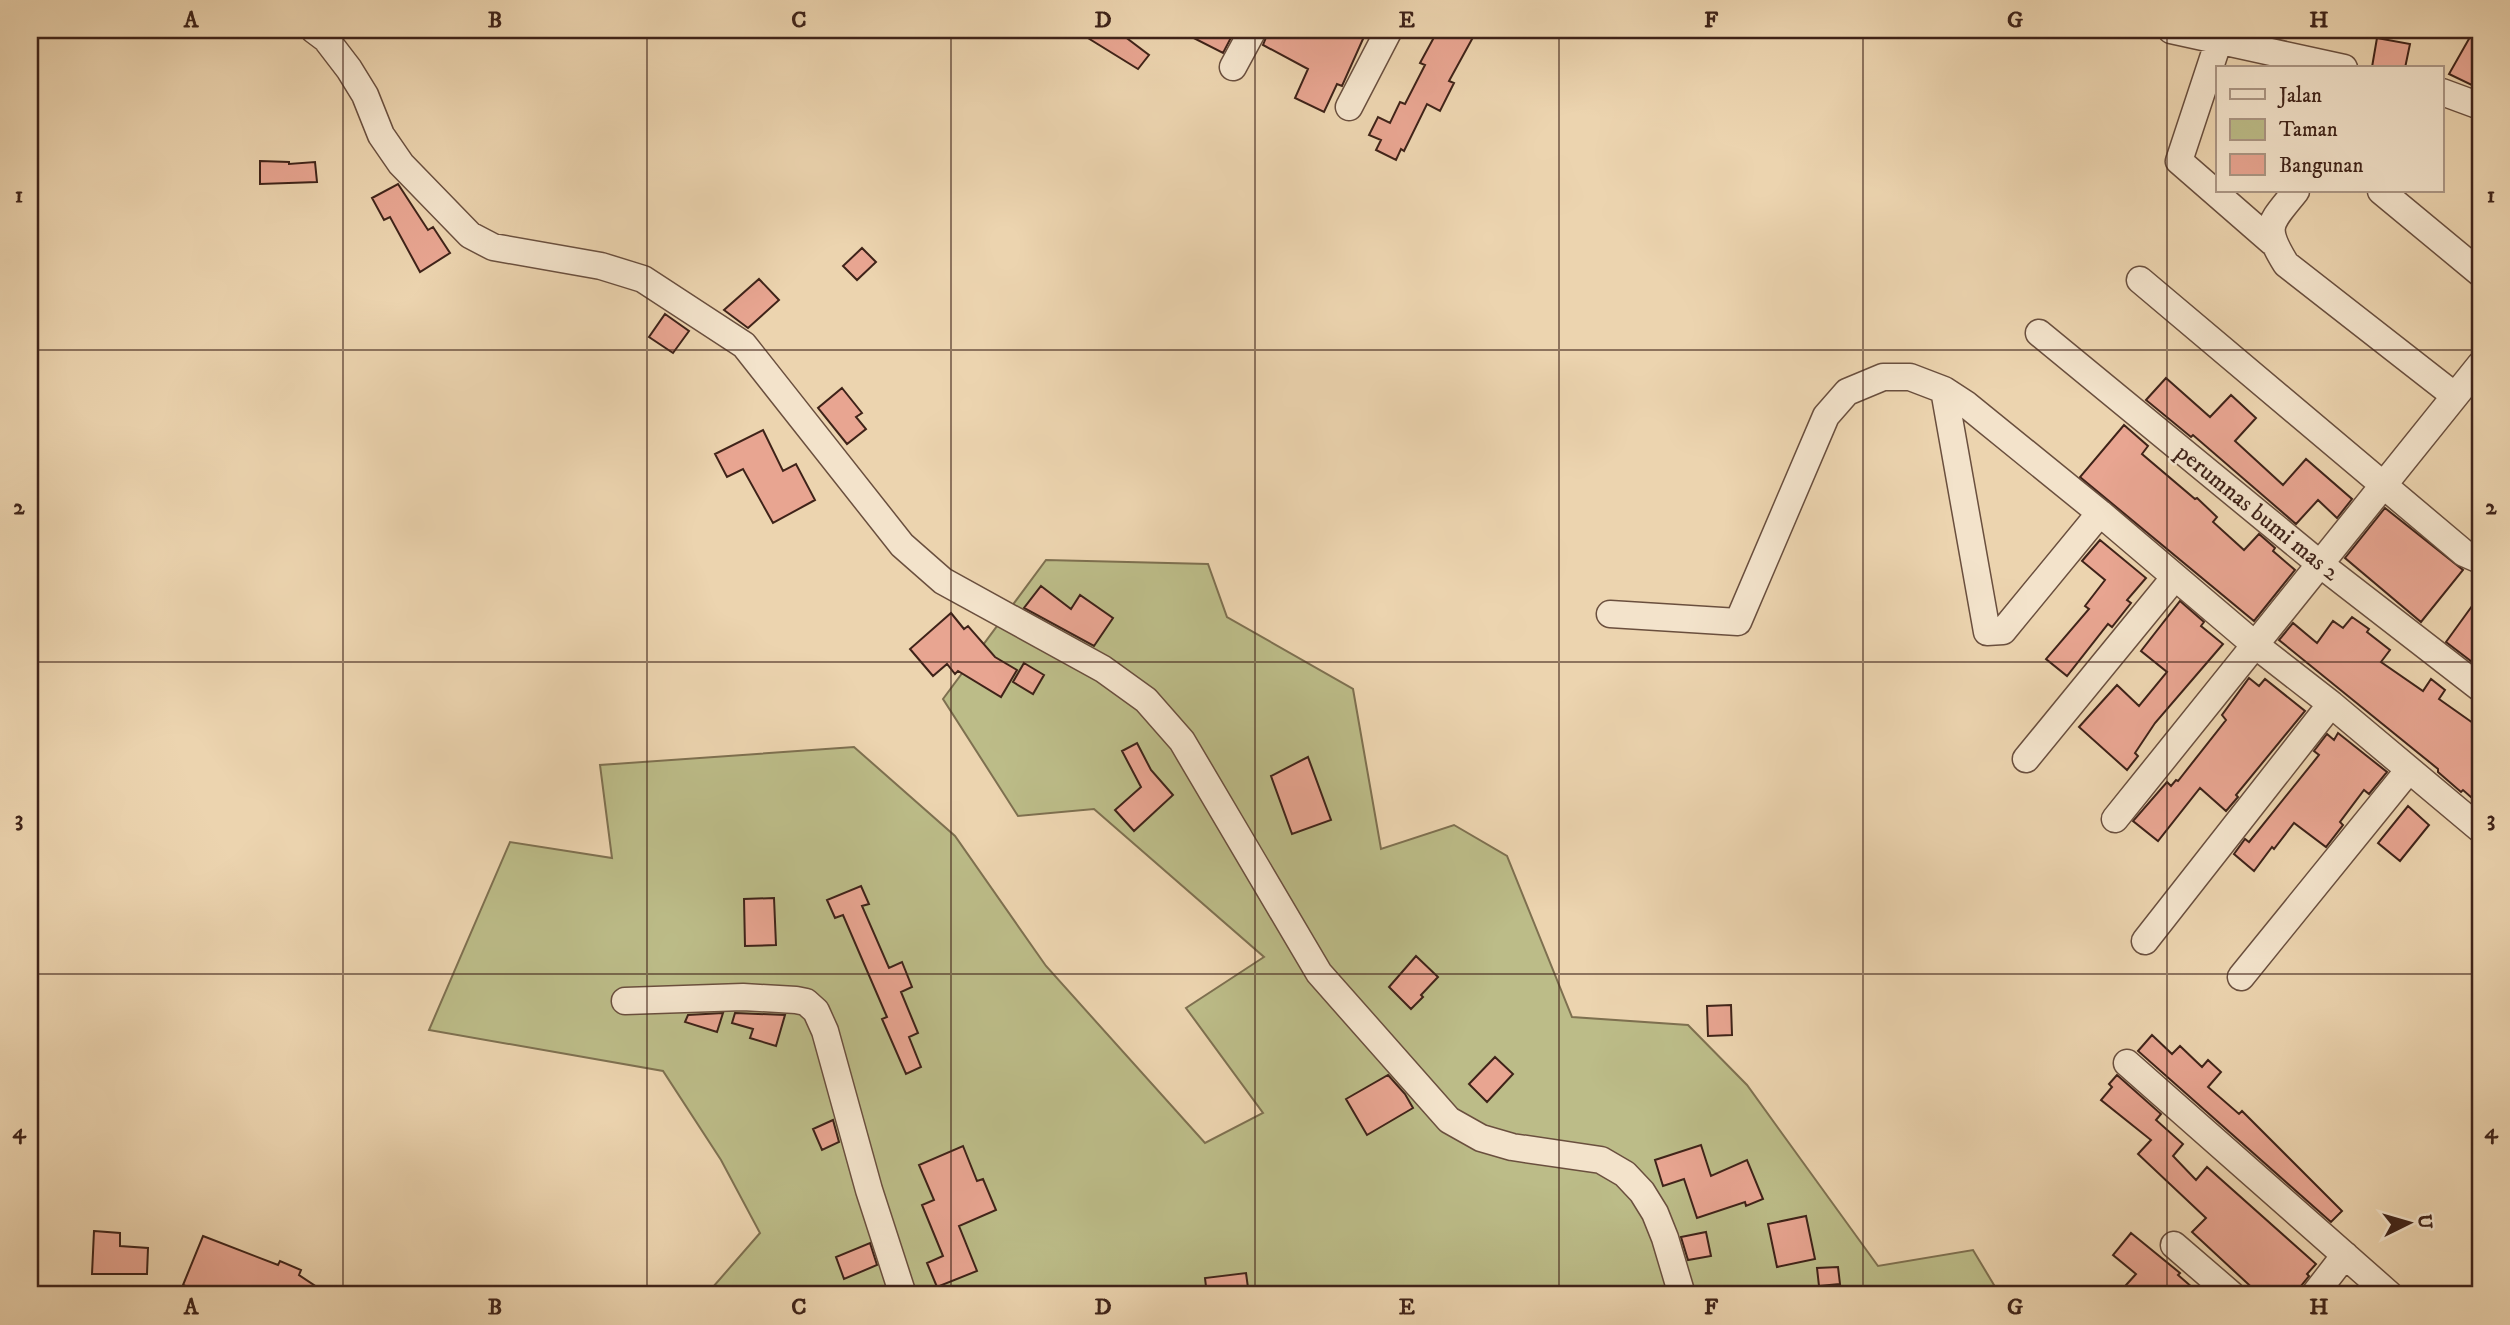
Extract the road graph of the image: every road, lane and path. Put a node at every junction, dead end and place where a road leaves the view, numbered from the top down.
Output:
1 (314, 30) edge
2 (1253, 30) edge
3 (1389, 30) edge
4 (2171, 30) edge
5 (2219, 40) junction
6 (2335, 66) edge
7 (1233, 67) dead end
8 (2444, 93) edge
9 (2480, 106) edge
10 (1349, 107) dead end
11 (2179, 161) junction
12 (2216, 170) edge
13 (2296, 192) edge
14 (2382, 192) edge
15 (2272, 242) junction
16 (2480, 272) edge
17 (2140, 280) dead end
18 (2039, 333) dead end
19 (2480, 365) edge
20 (1944, 390) junction
21 (2455, 396) junction
22 (2382, 485) junction
23 (2100, 513) junction
24 (2475, 562) edge
25 (2320, 564) junction
26 (2175, 577) junction
27 (1610, 614) dead end
28 (2254, 643) junction
29 (2480, 688) edge
30 (2331, 704) junction
31 (2026, 759) dead end
32 (2408, 771) junction
33 (2115, 818) dead end
34 (2480, 829) edge
35 (2145, 941) dead end
36 (2241, 977) dead end
37 (625, 1001) dead end
38 (2127, 1063) dead end
39 (2174, 1245) dead end
40 (2345, 1255) junction
41 (903, 1295) edge
42 (1682, 1295) edge
43 (2232, 1295) edge
44 (2314, 1295) edge
45 (2390, 1295) edge

1 - 42 street
2 - 7 street
3 - 10 street
4 - 5 street
5 - 6 street
5 - 11 street
8 - 9 street
11 - 12 street
11 - 15 street
13 - 15 street
14 - 16 street
15 - 21 street
17 - 22 street
18 - 25 street, perumnas bumi mas 2
19 - 21 street
20 - 23 street
20 - 23 street
20 - 27 street
21 - 22 street
22 - 24 street
22 - 25 street
23 - 26 street
25 - 28 street
25 - 29 street, perumnas bumi mas 2
26 - 28 street
26 - 31 street
28 - 30 street
28 - 33 street
30 - 32 street
30 - 35 street
32 - 34 street
32 - 36 street
37 - 41 street
38 - 40 street
39 - 43 street
40 - 44 street
40 - 45 street

